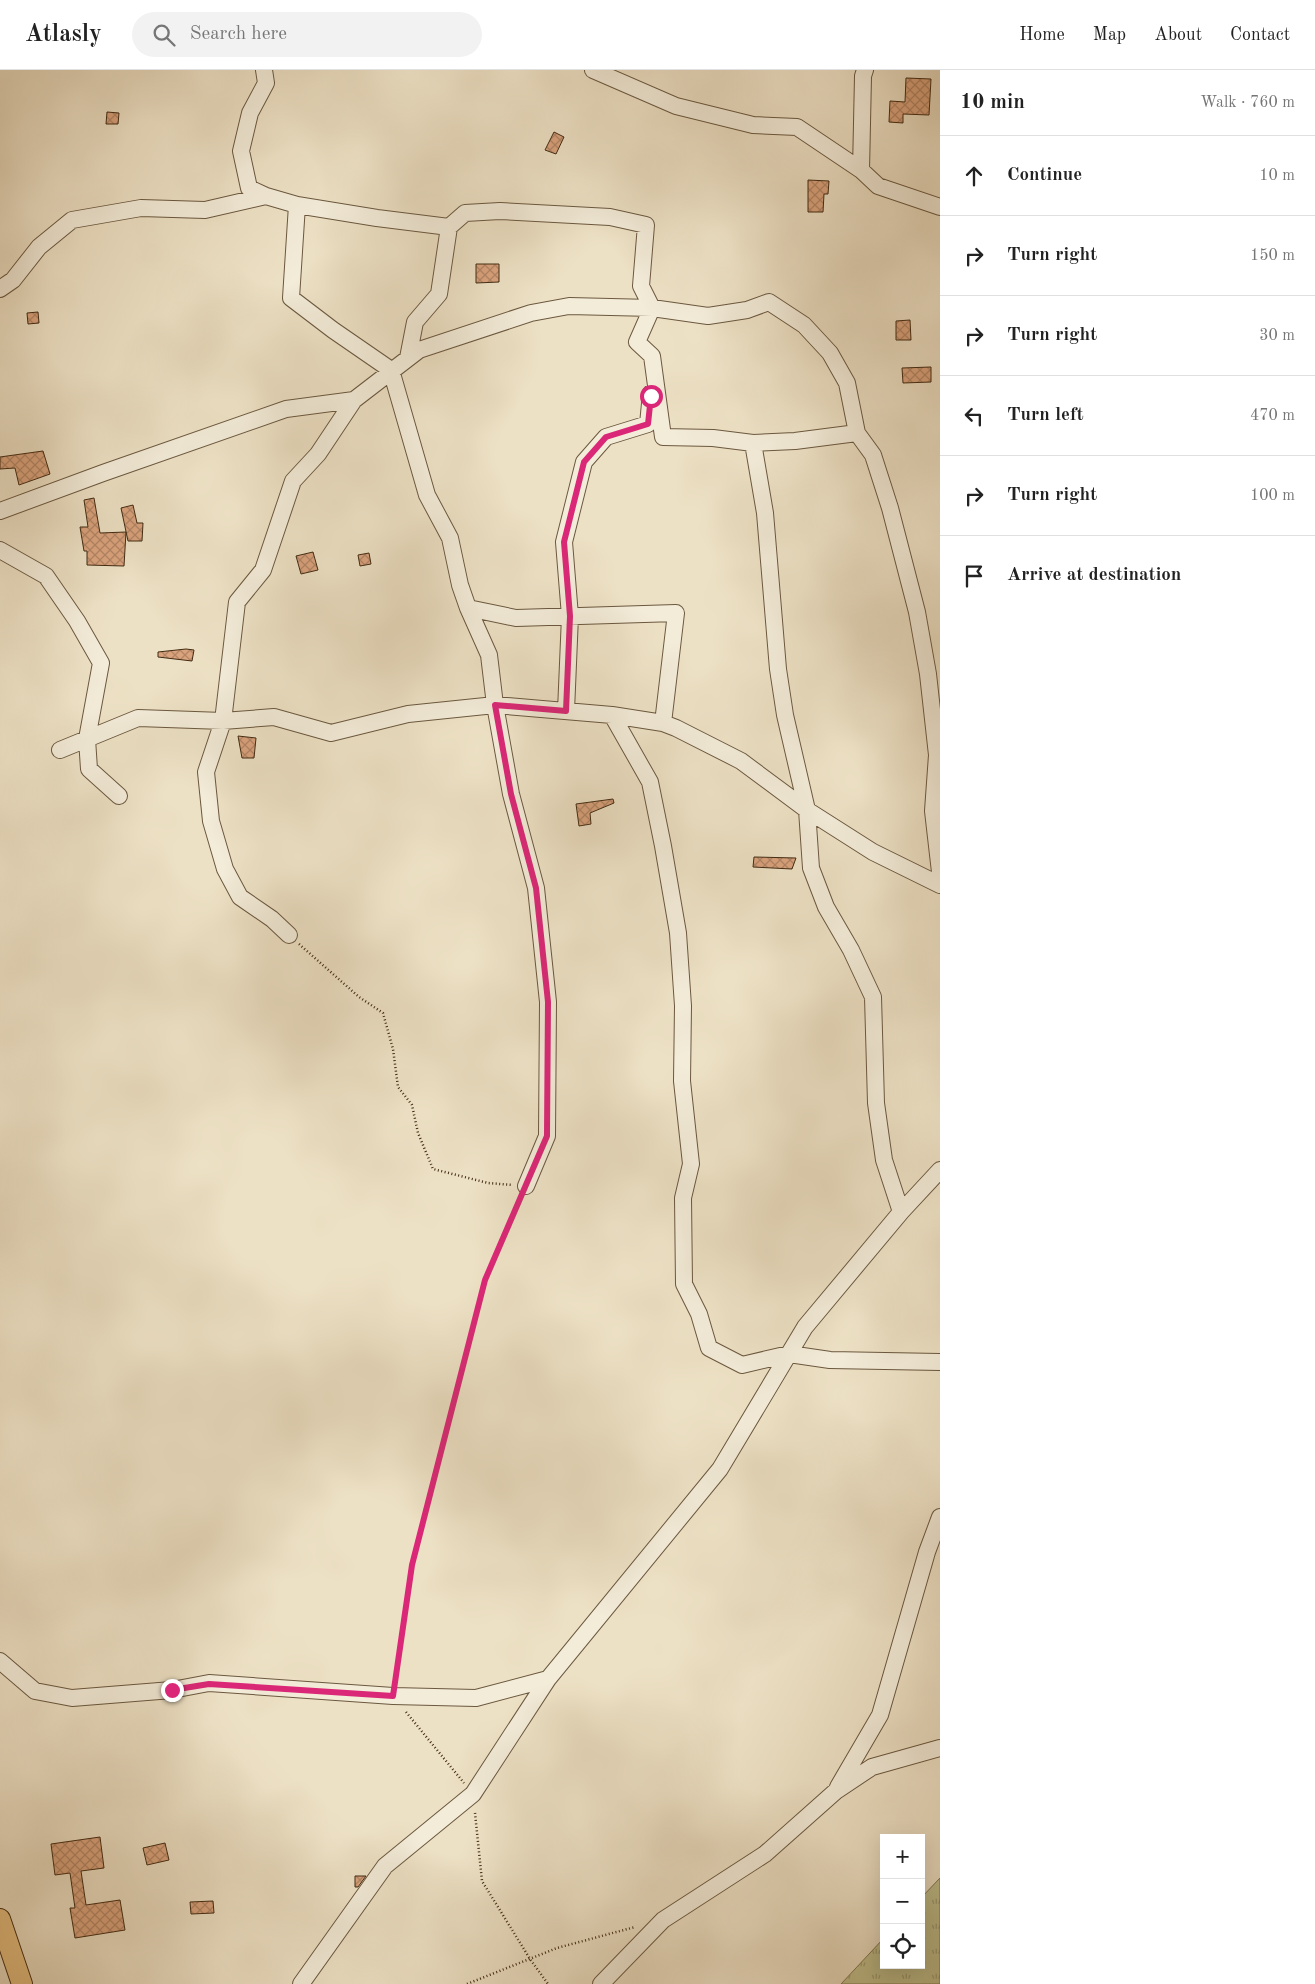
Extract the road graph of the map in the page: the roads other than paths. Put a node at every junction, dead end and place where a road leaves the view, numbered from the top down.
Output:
1 (264, 70) edge
2 (593, 70) edge
3 (865, 70) edge
4 (861, 170) junction
5 (266, 196) junction
6 (297, 205) junction
7 (940, 208) edge
8 (449, 227) junction
9 (0, 289) edge
10 (652, 308) junction
11 (652, 356) junction
12 (408, 358) junction
13 (391, 370) junction
14 (354, 400) junction
15 (857, 433) junction
16 (753, 443) junction
17 (0, 511) edge
18 (0, 550) edge
19 (468, 608) junction
20 (570, 616) junction
21 (495, 705) junction
22 (566, 711) junction
23 (612, 715) junction
24 (223, 721) junction
25 (663, 723) junction
26 (87, 739) junction
27 (60, 750) dead end
28 (119, 796) dead end
29 (807, 810) junction
30 (940, 872) edge
31 (940, 885) edge
32 (289, 935) road end
33 (940, 1170) edge
34 (526, 1186) road end
35 (901, 1212) junction
36 (789, 1354) junction
37 (940, 1362) edge
38 (940, 1517) edge
39 (0, 1661) edge
40 (548, 1679) junction
41 (940, 1748) edge
42 (836, 1791) junction
43 (0, 1919) edge
44 (22, 1984) edge
45 (302, 1984) edge
46 (601, 1984) edge

1 - 5 street
2 - 4 street
3 - 4 street
4 - 7 street
5 - 6 street
5 - 9 street
6 - 8 street
6 - 13 street
8 - 10 street
8 - 12 street
10 - 11 street
10 - 12 street
10 - 15 street
11 - 16 street
11 - 20 street
12 - 13 street
13 - 14 street
13 - 19 street
14 - 17 street
14 - 24 street
15 - 16 street
15 - 30 street
16 - 29 street
18 - 26 street
19 - 20 street
19 - 21 street
20 - 22 street
20 - 25 street
21 - 22 street
21 - 24 street
21 - 34 street
22 - 23 street
23 - 25 street
23 - 36 street
24 - 26 street
24 - 32 street
25 - 29 street
26 - 27 street
26 - 28 street
29 - 31 street
29 - 35 street
33 - 35 street
35 - 36 street
36 - 37 street
36 - 40 street
38 - 42 street
39 - 40 street
40 - 45 street
41 - 42 street
42 - 46 street
43 - 44 main road

